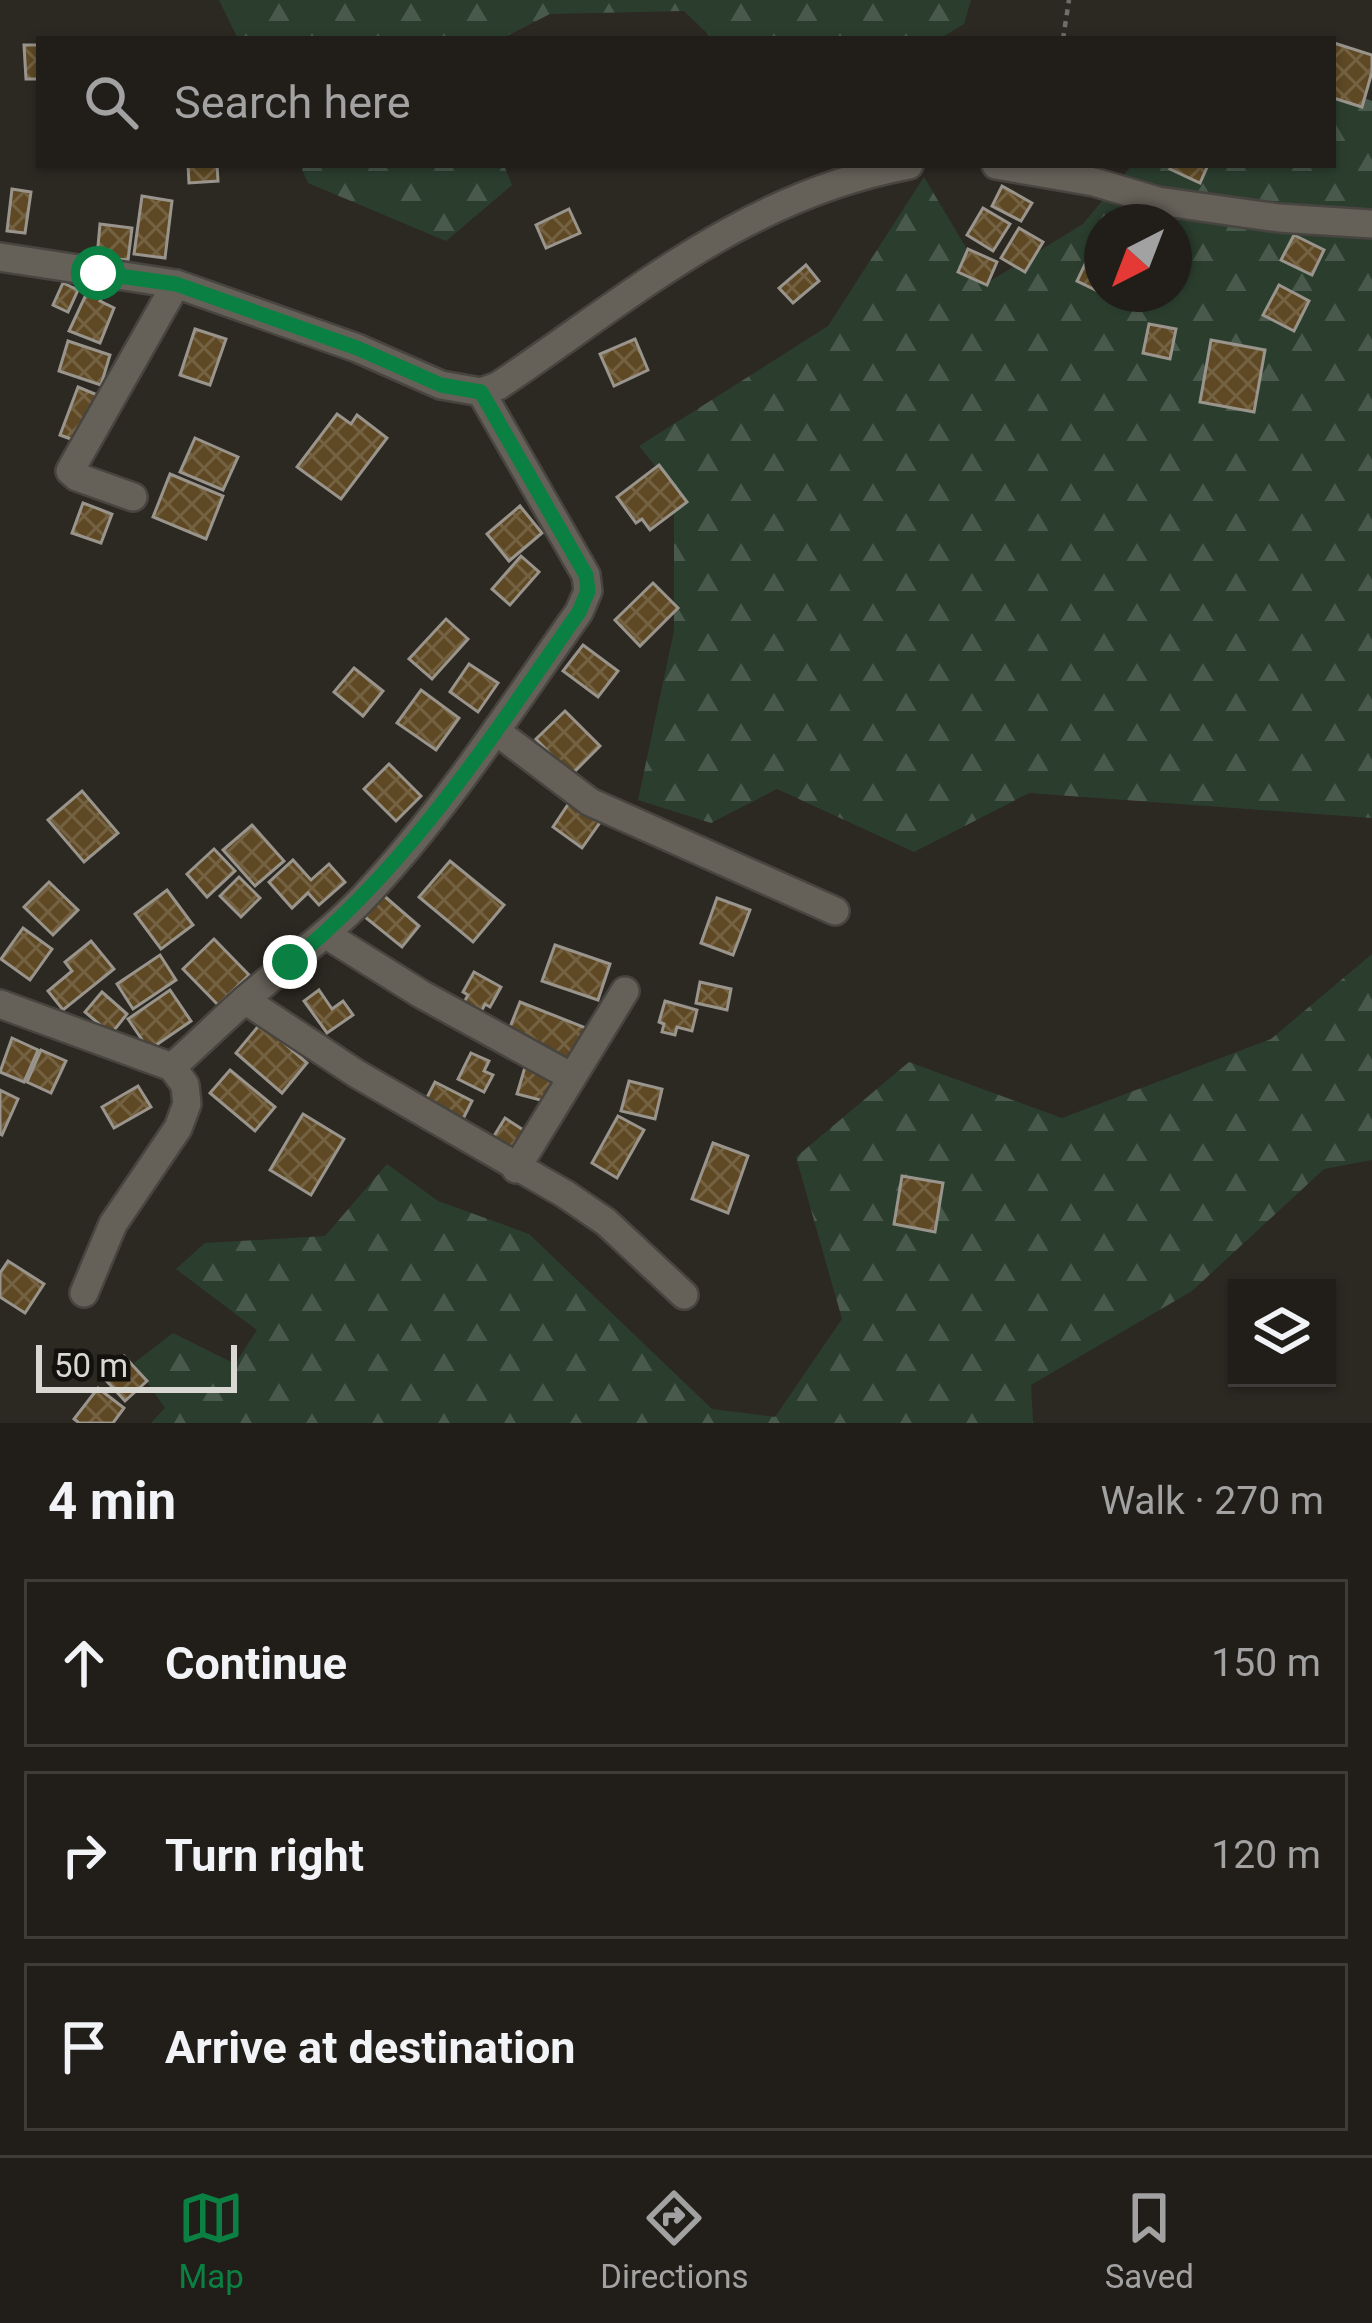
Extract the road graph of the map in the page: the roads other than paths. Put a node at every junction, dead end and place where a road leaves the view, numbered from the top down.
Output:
1 (893, 168) edge
2 (1015, 168) edge
3 (1372, 224) edge
4 (0, 257) edge
5 (176, 284) junction
6 (481, 392) junction
7 (133, 497) dead end
8 (496, 730) junction
9 (836, 911) dead end
10 (325, 934) junction
11 (625, 991) dead end
12 (245, 1000) junction
13 (0, 1004) edge
14 (172, 1067) junction
15 (572, 1077) junction
16 (516, 1169) junction
17 (84, 1293) dead end
18 (684, 1295) dead end

1 - 6 street
2 - 3 street
4 - 5 street
5 - 6 street
5 - 7 street
6 - 8 street
8 - 9 street
8 - 10 street
10 - 12 street
10 - 15 street
11 - 15 street
12 - 14 street
12 - 16 street
13 - 14 street
14 - 17 street
15 - 16 street
16 - 18 street

